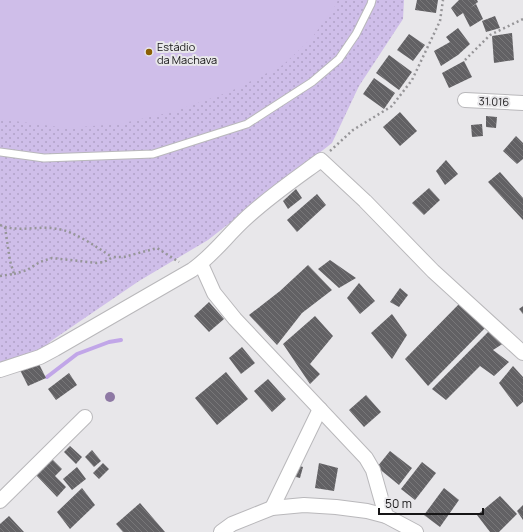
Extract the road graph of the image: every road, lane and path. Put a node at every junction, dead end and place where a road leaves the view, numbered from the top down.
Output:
1 (372, 0) edge
2 (443, 0) edge
3 (523, 19) edge
4 (466, 60) dead end
5 (465, 100) dead end
6 (523, 102) edge
7 (0, 152) edge
8 (321, 160) junction
9 (0, 225) edge
10 (5, 227) junction
11 (113, 258) junction
12 (196, 267) junction
13 (14, 274) junction
14 (0, 276) edge
15 (523, 353) edge
16 (0, 370) edge
17 (320, 409) junction
18 (85, 417) dead end
19 (0, 501) edge
20 (272, 508) junction
21 (386, 516) junction
22 (221, 532) edge
23 (416, 532) edge

1 - 7 lane
2 - 8 path
3 - 4 path
5 - 6 street, 31.016
8 - 12 street
8 - 15 street
9 - 10 path
10 - 11 path
10 - 13 path
11 - 12 path
11 - 13 path
12 - 16 street
12 - 17 street
13 - 14 path
17 - 20 street
17 - 21 street
18 - 19 street
20 - 21 street
20 - 22 street
21 - 23 street

